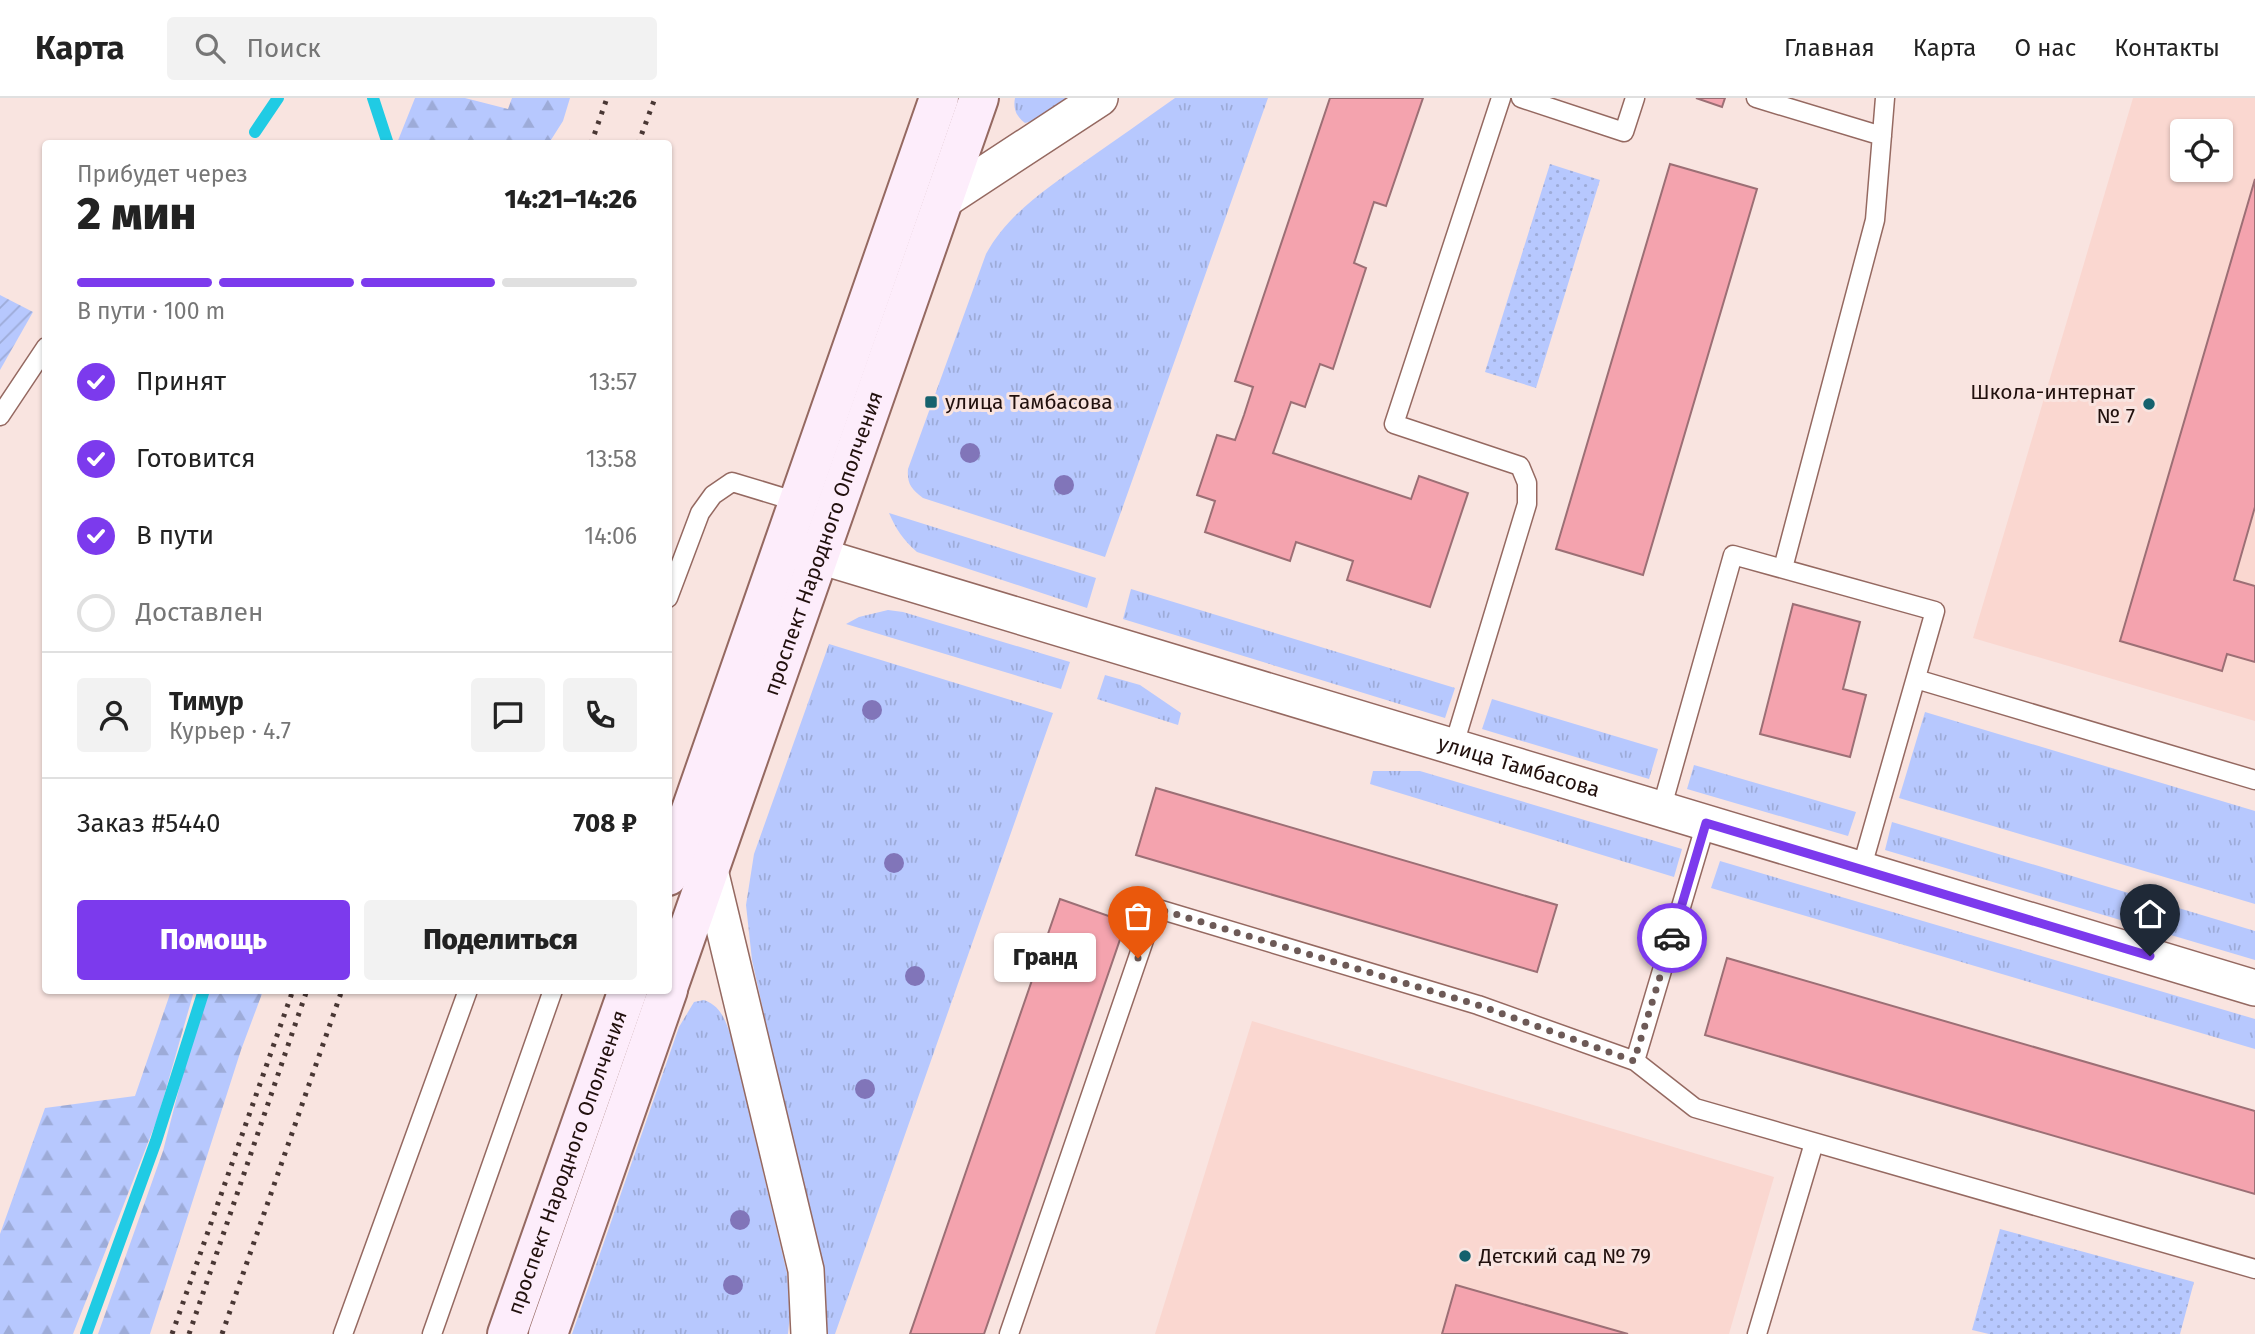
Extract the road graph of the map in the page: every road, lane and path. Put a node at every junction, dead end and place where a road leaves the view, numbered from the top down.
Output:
1 (939, 98) edge
2 (979, 98) edge
3 (1100, 98) edge
4 (1501, 98) edge
5 (1521, 98) edge
6 (1635, 98) edge
7 (1756, 98) edge
8 (1885, 98) edge
9 (1882, 136) junction
10 (943, 201) junction
11 (42, 352) edge
12 (0, 416) edge
13 (798, 502) junction
14 (783, 546) junction
15 (819, 555) junction
16 (1783, 568) junction
17 (672, 587) edge
18 (1916, 679) junction
19 (1453, 748) junction
20 (2255, 780) edge
21 (1661, 810) junction
22 (1706, 823) junction
23 (672, 865) edge
24 (710, 870) junction
25 (1861, 870) junction
26 (672, 978) edge
27 (2255, 988) edge
28 (467, 994) edge
29 (552, 994) edge
30 (627, 994) edge
31 (666, 994) edge
32 (1634, 1061) junction
33 (1814, 1143) junction
34 (2255, 1269) edge
35 (344, 1334) edge
36 (432, 1334) edge
37 (508, 1334) edge
38 (548, 1334) edge
39 (809, 1334) edge
40 (1009, 1334) edge
41 (1757, 1334) edge

1 - 13 street, проспект Народного Ополчения
2 - 10 street, проспект Народного Ополчения
3 - 10 street
4 - 19 lane
5 - 6 lane
7 - 9 lane
8 - 9 lane
9 - 16 lane
10 - 15 street, проспект Народного Ополчения
11 - 12 lane
13 - 14 street, проспект Народного Ополчения
13 - 17 lane
14 - 15 street, улица Тамбасова
14 - 23 street, проспект Народного Ополчения
15 - 19 street, улица Тамбасова
15 - 24 street, проспект Народного Ополчения
16 - 18 lane
16 - 21 lane
18 - 20 lane
18 - 25 lane
19 - 21 street, улица Тамбасова
21 - 22 street, улица Тамбасова
22 - 25 street, улица Тамбасова
22 - 32 lane
24 - 26 street, проспект Народного Ополчения
24 - 39 street
25 - 27 street, улица Тамбасова
28 - 35 lane
29 - 36 lane
30 - 37 street, проспект Народного Ополчения
31 - 38 street, проспект Народного Ополчения
32 - 33 lane
32 - 40 lane
33 - 34 lane
33 - 41 lane

